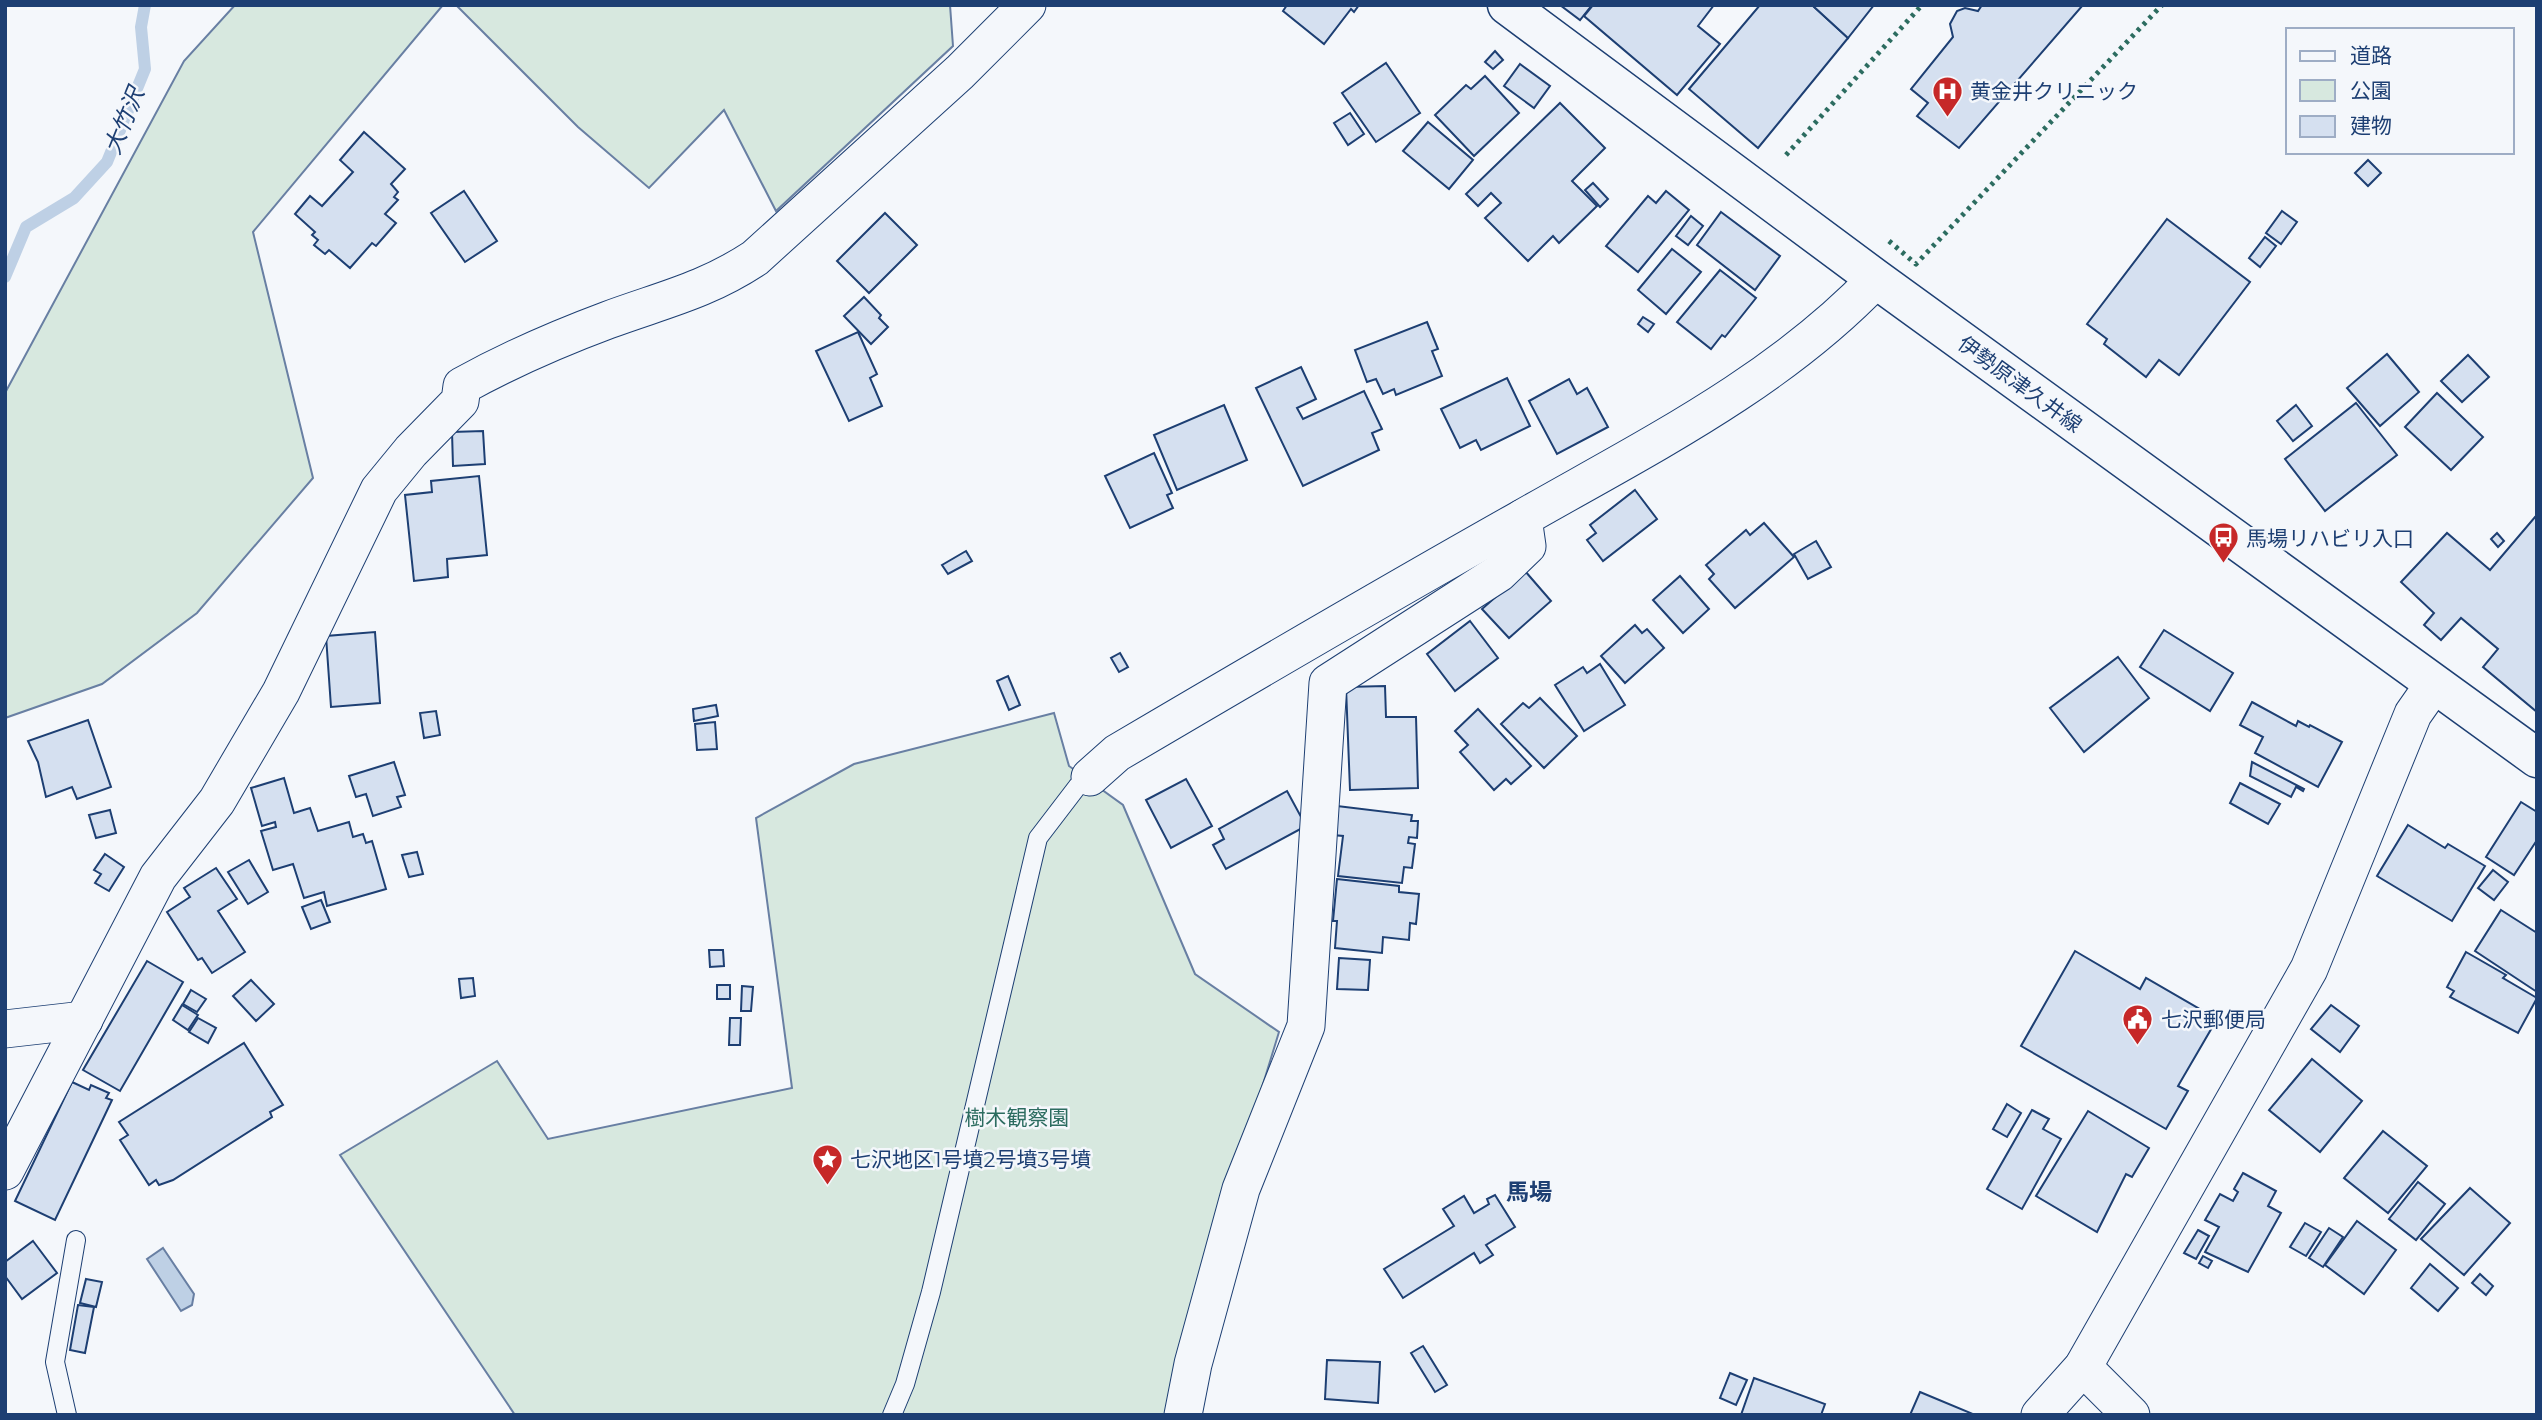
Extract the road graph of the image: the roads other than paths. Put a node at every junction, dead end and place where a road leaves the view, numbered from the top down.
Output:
1 (1027, 5) edge
2 (1507, 5) edge
3 (1876, 279) junction
4 (1523, 518) junction
5 (2434, 684) junction
6 (2537, 758) edge
7 (1090, 777) joint
8 (84, 1020) junction
9 (5, 1029) edge
10 (5, 1171) edge
11 (76, 1240) dead end
12 (2083, 1367) junction
13 (67, 1415) edge
14 (892, 1415) edge
15 (1183, 1415) edge
16 (2040, 1415) edge
17 (2132, 1415) edge

1 - 8 street
2 - 3 main road, 伊勢原津久井線
3 - 4 street
3 - 5 main road, 伊勢原津久井線
4 - 7 street
4 - 15 street
5 - 6 main road, 伊勢原津久井線
5 - 12 street
7 - 14 lane
8 - 9 street
8 - 10 street
11 - 13 lane
12 - 16 street
12 - 17 street

